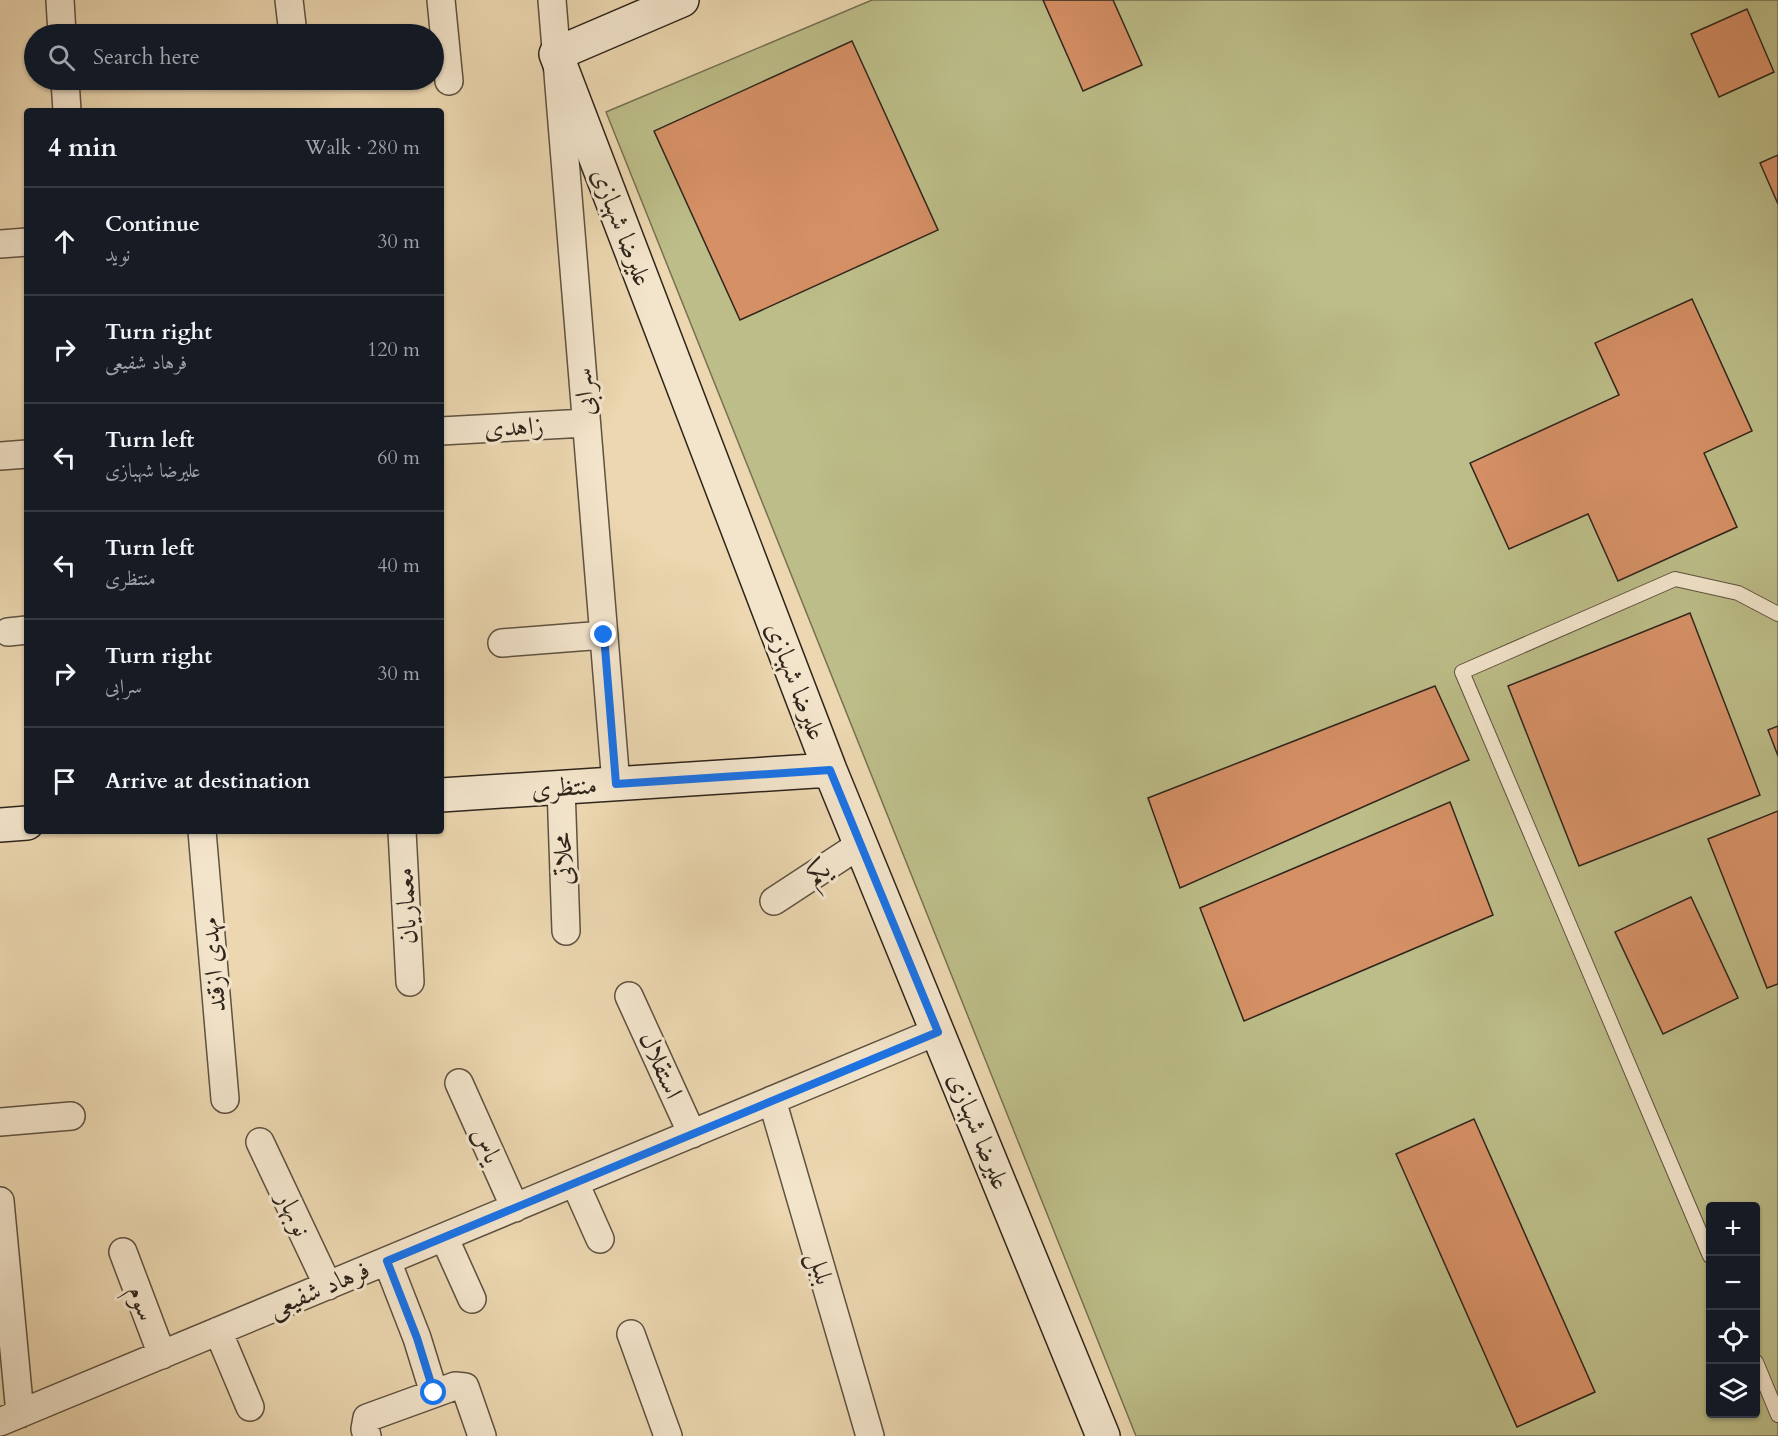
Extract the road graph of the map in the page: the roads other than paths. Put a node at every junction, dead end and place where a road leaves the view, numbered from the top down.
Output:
1 (60, 0) edge
2 (289, 0) edge
3 (441, 0) edge
4 (552, 0) edge
5 (682, 0) edge
6 (61, 24) edge
7 (292, 24) edge
8 (443, 24) edge
9 (444, 30) edge
10 (556, 54) junction
11 (449, 81) dead end
12 (66, 90) edge
13 (68, 108) edge
14 (24, 242) edge
15 (0, 244) edge
16 (586, 423) junction
17 (444, 431) edge
18 (24, 454) edge
19 (0, 456) edge
20 (1778, 614) edge
21 (604, 635) junction
22 (502, 642) dead end
23 (830, 770) junction
24 (616, 784) junction
25 (561, 787) junction
26 (444, 795) edge
27 (24, 823) edge
28 (0, 825) edge
29 (202, 834) edge
30 (402, 834) edge
31 (861, 844) junction
32 (774, 901) dead end
33 (566, 931) dead end
34 (410, 982) dead end
35 (629, 996) dead end
36 (938, 1032) junction
37 (459, 1083) dead end
38 (225, 1099) dead end
39 (772, 1100) junction
40 (71, 1116) dead end
41 (0, 1122) edge
42 (692, 1134) junction
43 (260, 1142) dead end
44 (575, 1183) junction
45 (0, 1201) edge
46 (515, 1208) junction
47 (444, 1237) junction
48 (600, 1239) dead end
49 (1706, 1247) edge
50 (123, 1252) dead end
51 (387, 1261) junction
52 (328, 1286) junction
53 (472, 1299) dead end
54 (218, 1331) junction
55 (631, 1334) dead end
56 (162, 1355) junction
57 (1756, 1364) edge
58 (434, 1393) junction
59 (250, 1407) dead end
60 (1778, 1415) edge
61 (10, 1418) edge
62 (367, 1427) edge
63 (482, 1436) edge
64 (668, 1436) edge
65 (870, 1436) edge
66 (1103, 1436) edge

1 - 6 street
2 - 7 street
3 - 8 street
4 - 10 street, سرابی
5 - 10 main road
9 - 11 street
10 - 16 street, سرابی
10 - 23 main road, علیرضا شهبازی
12 - 13 street
14 - 15 street
16 - 17 street, زاهدی
16 - 21 street, سرابی
18 - 19 street
20 - 49 lane
21 - 22 street
21 - 24 street, سرابی
23 - 24 main road, منتظری
23 - 31 main road, علیرضا شهبازی
24 - 25 main road, منتظری
25 - 26 main road, منتظری
25 - 33 street, محلاتی
27 - 28 main road
29 - 38 street, مهدی ازقند
30 - 34 street, معماریان
31 - 32 street, یکم
31 - 36 main road, علیرضا شهبازی
35 - 42 street, استقلال
36 - 39 street, فرهاد شفیعی
36 - 66 main road, علیرضا شهبازی
37 - 46 street, یاس
39 - 42 street, فرهاد شفیعی
39 - 65 street, بلبل
40 - 41 street
42 - 44 street, فرهاد شفیعی
43 - 52 street, نوبهار
44 - 46 street, فرهاد شفیعی
44 - 48 street
45 - 61 street
46 - 47 street, فرهاد شفیعی
47 - 51 street, فرهاد شفیعی
47 - 53 street
50 - 56 street, سوم
51 - 52 street, فرهاد شفیعی
51 - 58 street
52 - 54 street, فرهاد شفیعی
54 - 56 street, فرهاد شفیعی
54 - 59 street
55 - 64 street
56 - 61 street, فرهاد شفیعی
57 - 60 lane
58 - 62 street
58 - 63 street

